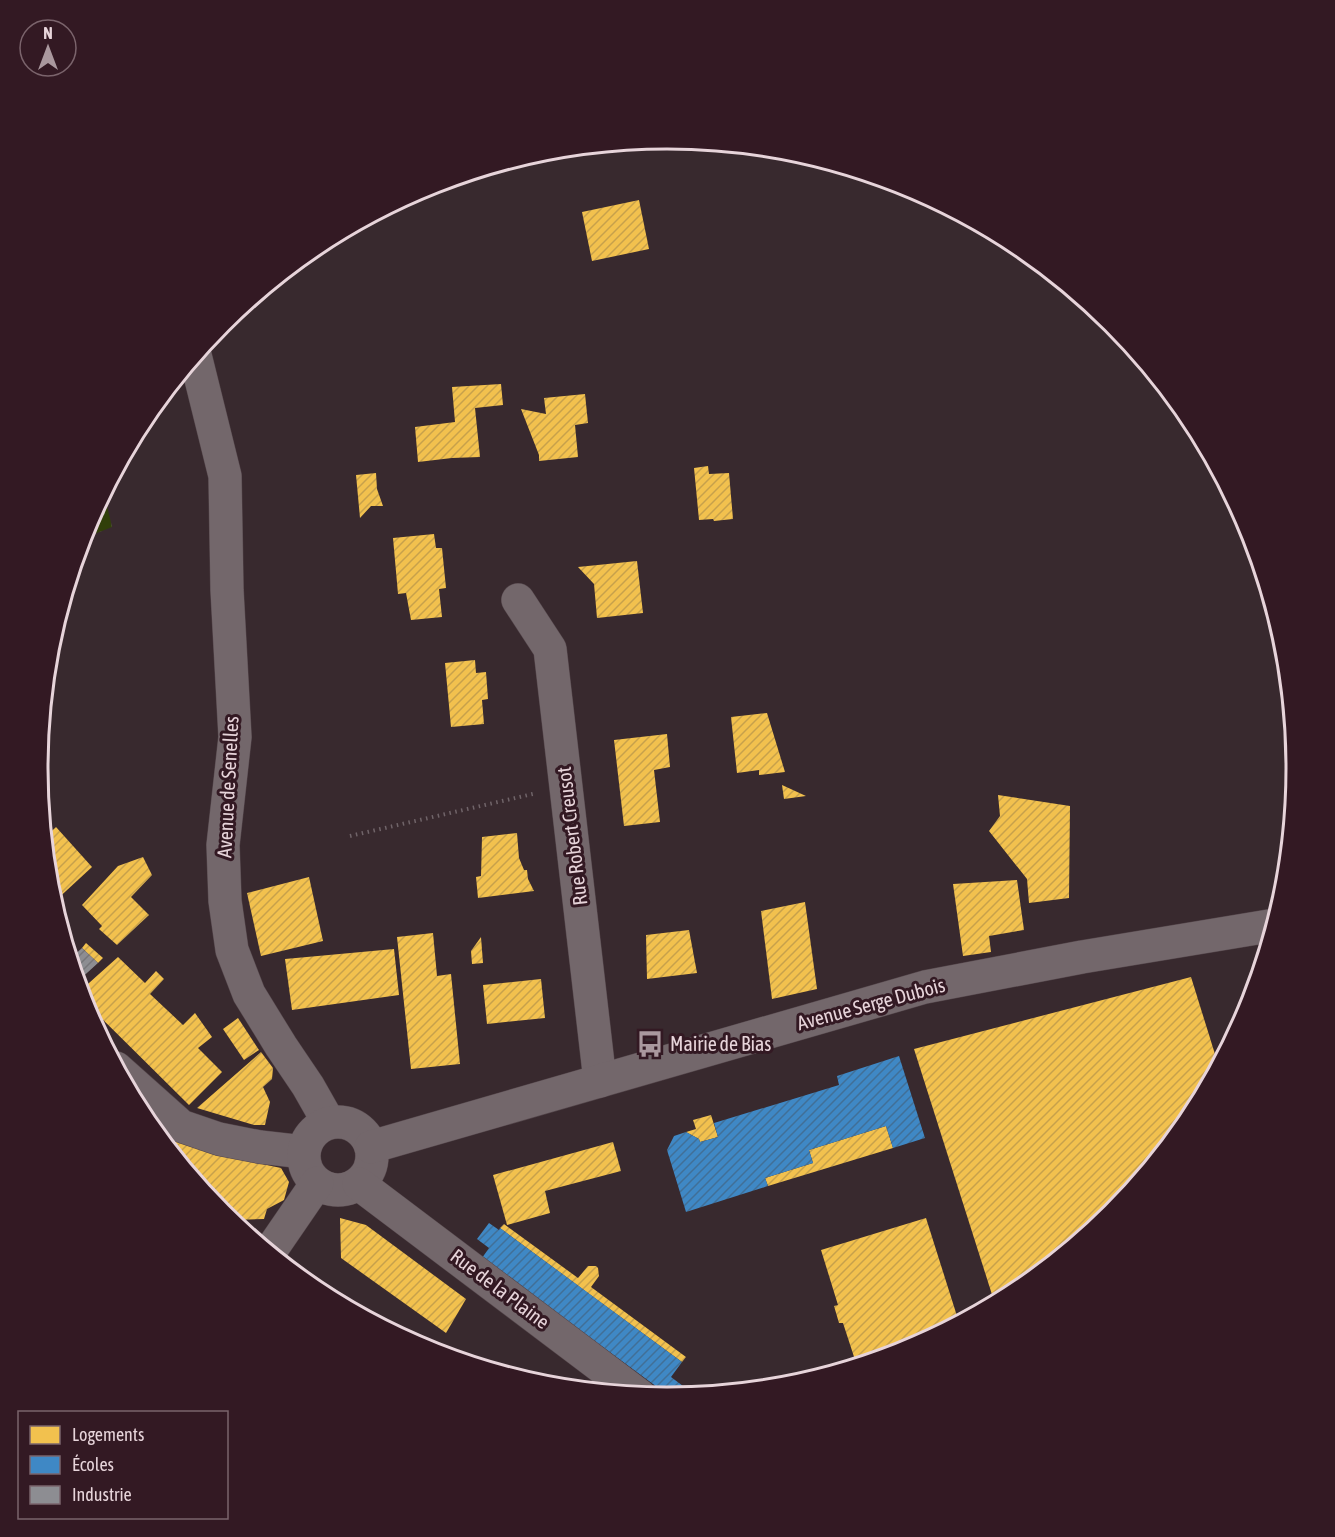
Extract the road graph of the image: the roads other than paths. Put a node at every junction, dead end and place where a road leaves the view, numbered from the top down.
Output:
1 (197, 366) edge
2 (518, 600) dead end
3 (1266, 927) edge
4 (600, 1081) junction
5 (135, 1085) edge
6 (329, 1123) junction
7 (371, 1147) junction
8 (304, 1152) junction
9 (317, 1183) junction
10 (359, 1184) junction
11 (274, 1246) edge
12 (628, 1387) edge

1 - 6 street, Avenue de Senelles
2 - 4 street, Rue Robert Creusot
3 - 4 street, Avenue Serge Dubois
4 - 7 street, Avenue Serge Dubois
5 - 8 street
6 - 7 street
6 - 8 street
7 - 10 street
8 - 9 street
9 - 10 street
9 - 11 street
10 - 12 street, Rue de la Plaine

